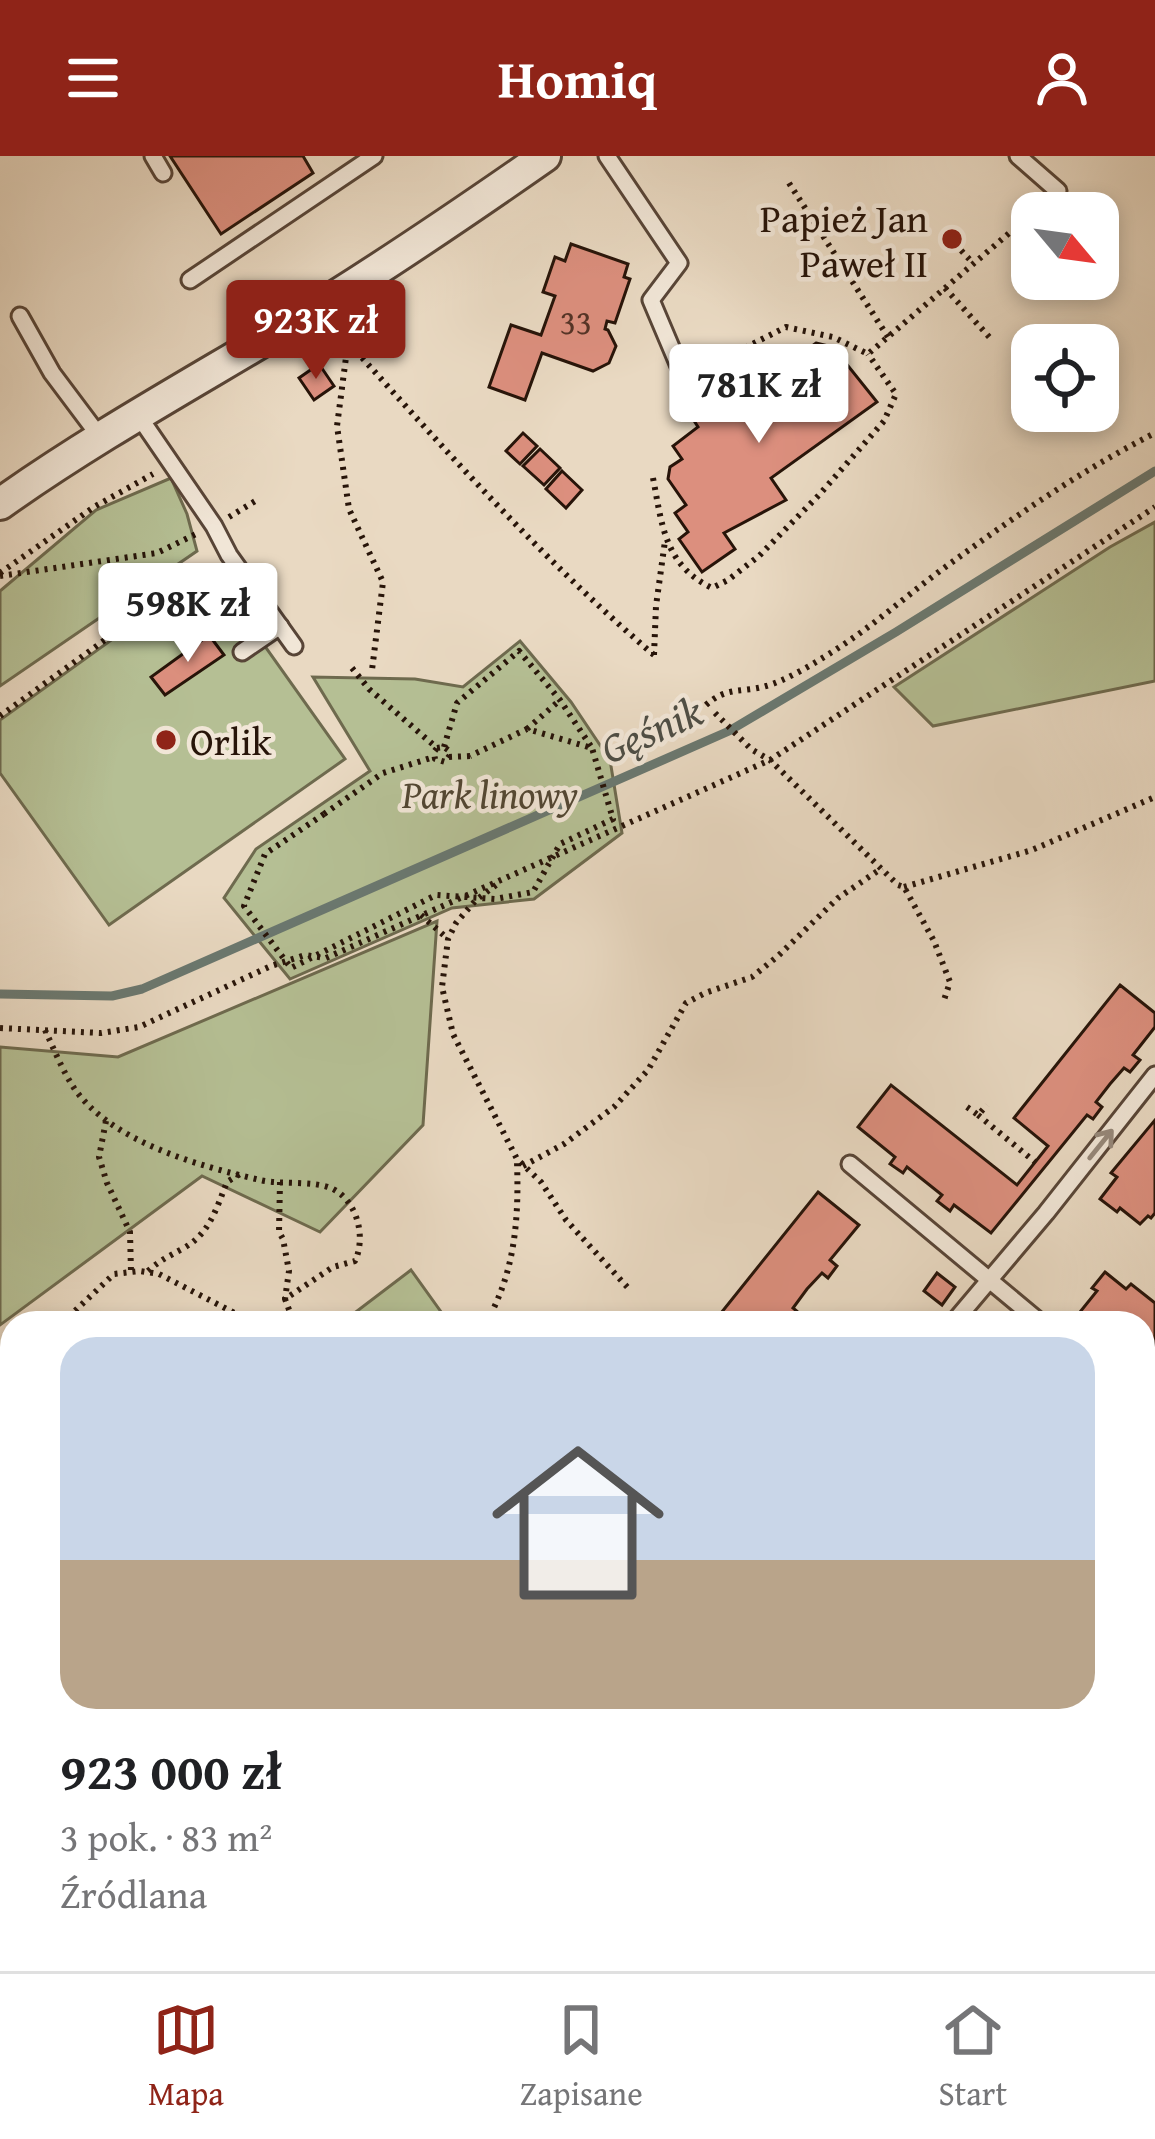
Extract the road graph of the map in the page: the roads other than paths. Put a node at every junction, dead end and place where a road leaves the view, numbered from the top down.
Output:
1 (153, 156) edge
2 (374, 156) edge
3 (545, 156) edge
4 (607, 156) edge
5 (1018, 156) edge
6 (163, 173) dead end
7 (1058, 191) road end
8 (190, 280) dead end
9 (20, 316) dead end
10 (684, 378) road end
11 (138, 415) junction
12 (100, 437) junction
13 (0, 504) edge
14 (280, 626) junction
15 (294, 646) dead end
16 (242, 652) dead end
17 (1155, 1075) edge
18 (850, 1164) dead end
19 (988, 1279) junction
20 (963, 1311) edge
21 (1027, 1311) edge

1 - 6 lane
2 - 8 lane
3 - 11 street
4 - 10 lane
5 - 7 lane
9 - 12 lane
11 - 12 street
11 - 14 lane
12 - 13 street
14 - 15 lane
14 - 16 lane
19 -> 17 lane
18 - 19 lane
19 - 20 lane
19 - 21 lane

